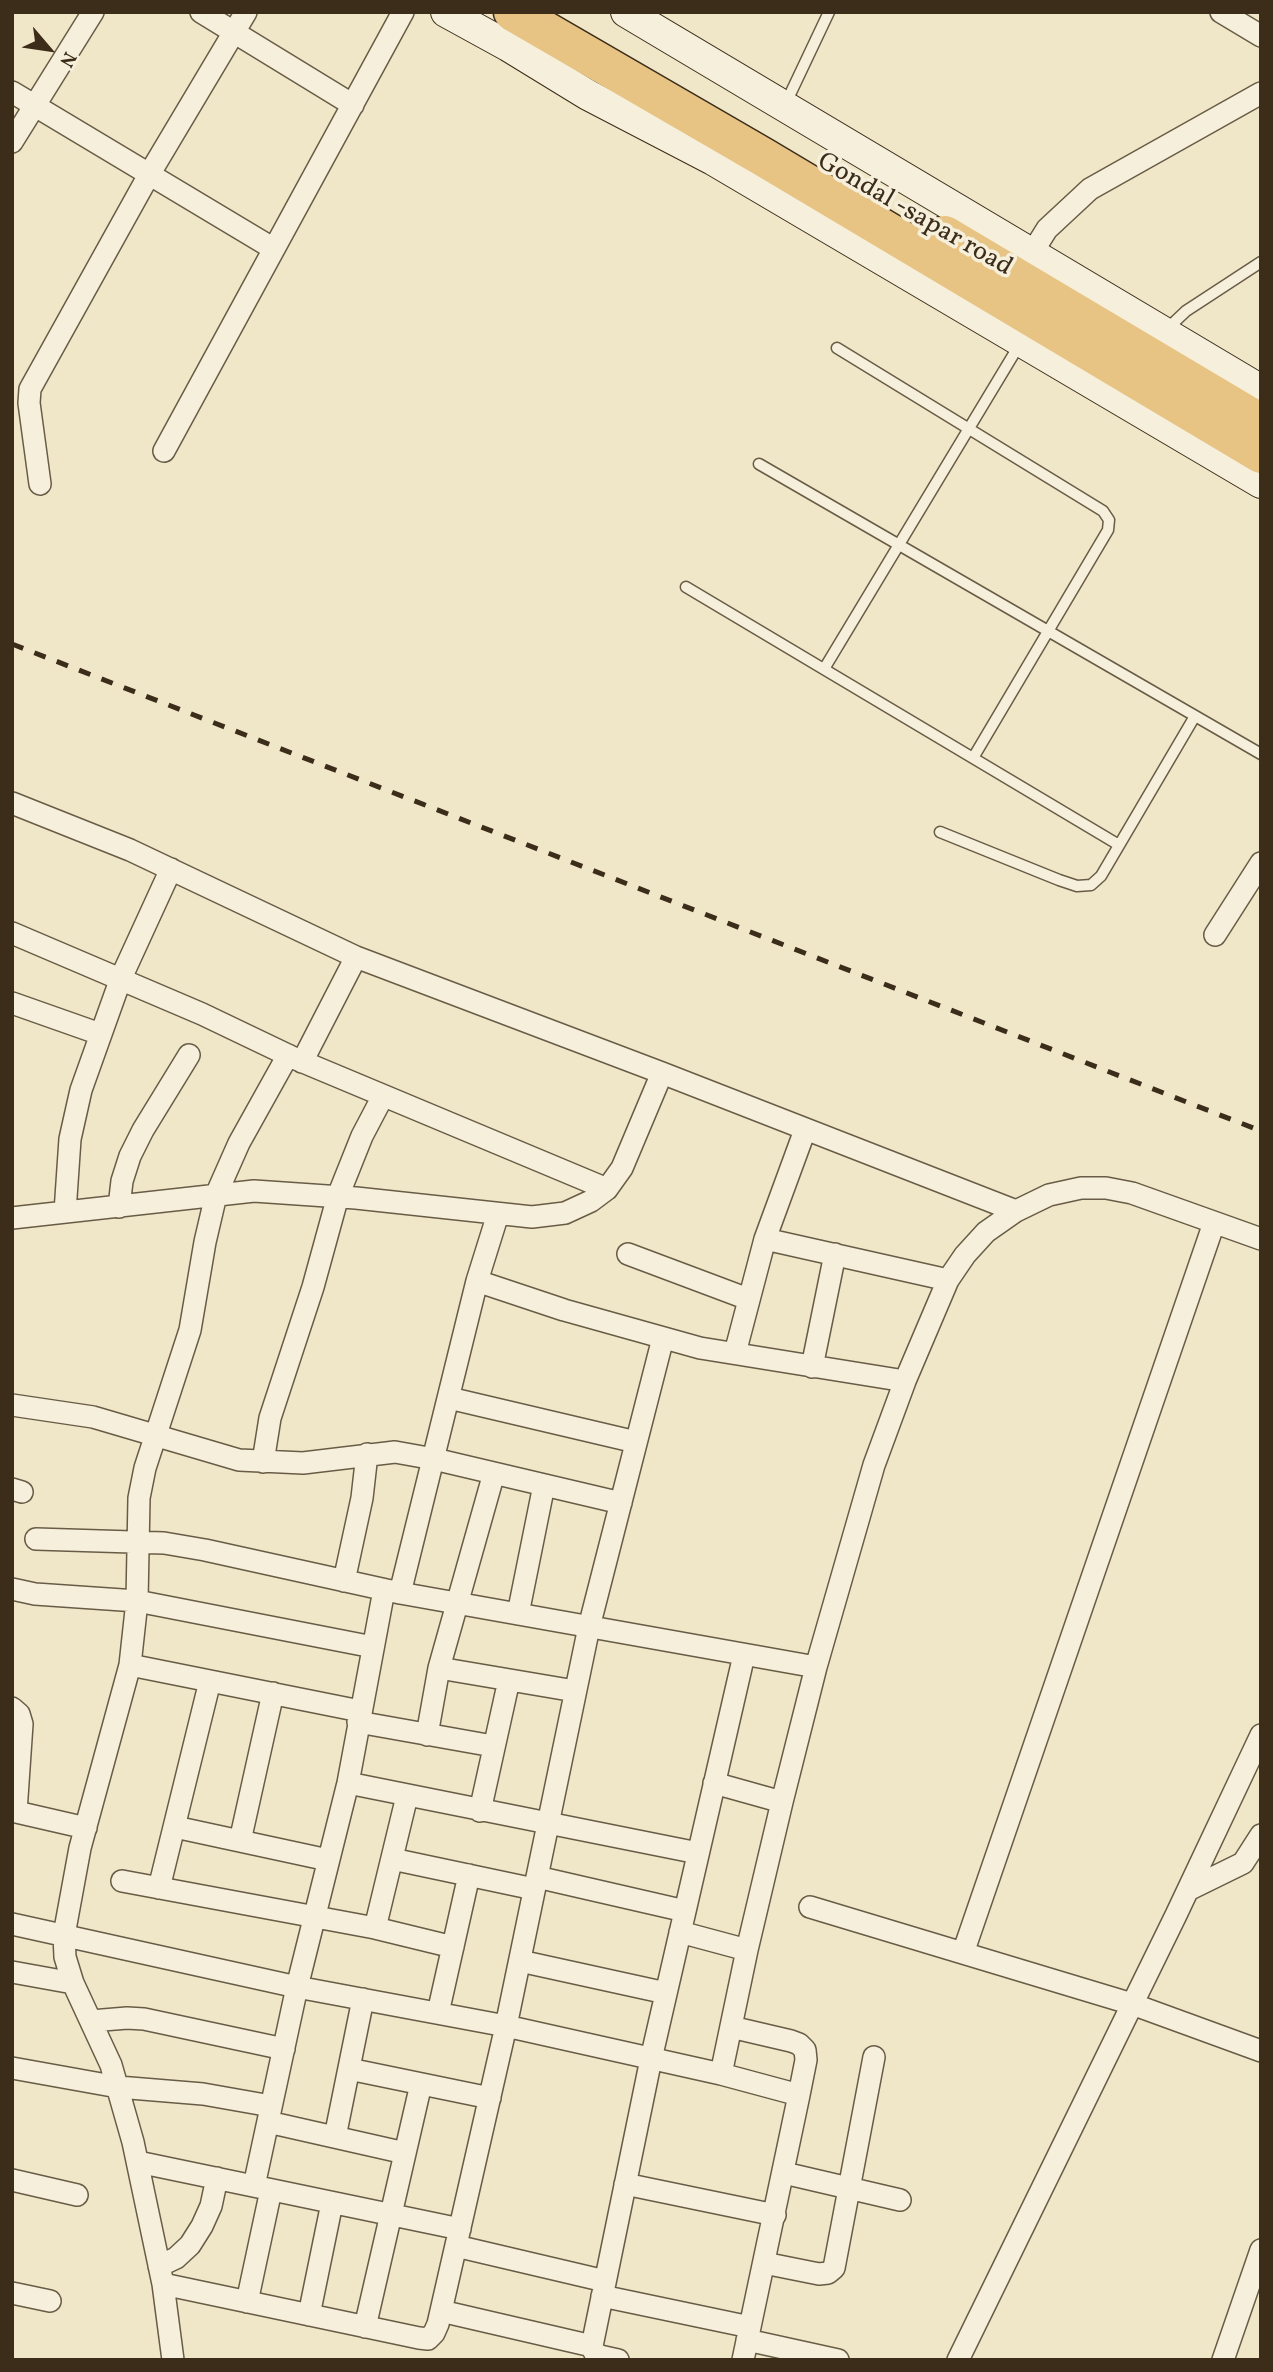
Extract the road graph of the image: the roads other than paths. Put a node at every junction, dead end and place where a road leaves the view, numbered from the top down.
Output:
1 (93, 12) edge
2 (201, 12) edge
3 (246, 12) edge
4 (403, 12) edge
5 (446, 12) edge
6 (513, 12) edge
7 (566, 12) edge
8 (626, 12) edge
9 (829, 12) edge
10 (1221, 12) edge
11 (1254, 25) edge
12 (234, 32) junction
13 (12, 92) edge
14 (1261, 93) edge
15 (353, 105) junction
16 (785, 105) junction
17 (36, 106) junction
18 (12, 142) edge
19 (150, 173) junction
20 (274, 249) junction
21 (1032, 253) junction
22 (1261, 262) edge
23 (1164, 332) junction
24 (1021, 342) junction
25 (837, 348) dead end
26 (1261, 390) edge
27 (21, 400) edge
28 (1261, 423) edge
29 (968, 429) junction
30 (164, 451) dead end
31 (1261, 454) edge
32 (758, 464) dead end
33 (1261, 483) edge
34 (40, 484) dead end
35 (898, 544) junction
36 (686, 587) dead end
37 (1049, 631) junction
38 (824, 669) junction
39 (1195, 716) junction
40 (1261, 754) edge
41 (973, 758) junction
42 (12, 803) edge
43 (940, 832) dead end
44 (1119, 845) junction
45 (171, 869) junction
46 (1259, 869) edge
47 (12, 933) edge
48 (1215, 936) dead end
49 (356, 957) junction
50 (121, 978) junction
51 (12, 1003) edge
52 (100, 1034) junction
53 (189, 1055) dead end
54 (295, 1059) junction
55 (662, 1073) junction
56 (383, 1096) junction
57 (805, 1130) junction
58 (607, 1189) junction
59 (216, 1195) junction
60 (338, 1196) junction
61 (118, 1207) junction
62 (1016, 1211) junction
63 (65, 1212) junction
64 (498, 1214) junction
65 (12, 1219) edge
66 (1214, 1223) junction
67 (765, 1239) junction
68 (1261, 1239) edge
69 (628, 1254) dead end
70 (835, 1254) junction
71 (948, 1280) junction
72 (477, 1282) junction
73 (748, 1299) junction
74 (663, 1338) junction
75 (735, 1353) junction
76 (812, 1367) junction
77 (905, 1381) junction
78 (449, 1398) junction
79 (12, 1405) edge
80 (157, 1435) junction
81 (636, 1442) junction
82 (367, 1454) junction
83 (434, 1459) junction
84 (263, 1462) junction
85 (494, 1473) junction
86 (544, 1485) junction
87 (621, 1503) junction
88 (36, 1539) dead end
89 (136, 1541) junction
90 (344, 1581) junction
91 (12, 1589) edge
92 (392, 1591) junction
93 (137, 1601) junction
94 (457, 1604) junction
95 (518, 1615) junction
96 (589, 1627) junction
97 (373, 1647) junction
98 (744, 1655) junction
99 (130, 1665) junction
100 (816, 1667) junction
101 (439, 1668) junction
102 (509, 1680) junction
103 (210, 1681) junction
104 (575, 1691) junction
105 (273, 1693) junction
106 (12, 1708) edge
107 (359, 1716) junction
108 (427, 1735) junction
109 (1261, 1735) edge
110 (493, 1746) junction
111 (348, 1783) junction
112 (714, 1783) junction
113 (407, 1796) junction
114 (782, 1802) junction
115 (481, 1811) junction
116 (14, 1812) edge
117 (547, 1824) junction
118 (174, 1827) junction
119 (86, 1828) junction
120 (1261, 1835) edge
121 (240, 1841) junction
122 (698, 1853) junction
123 (392, 1858) junction
124 (328, 1860) junction
125 (469, 1875) junction
126 (122, 1881) dead end
127 (536, 1883) junction
128 (159, 1888) junction
129 (1188, 1890) junction
130 (810, 1907) dead end
131 (685, 1911) junction
132 (314, 1916) junction
133 (12, 1924) edge
134 (375, 1928) junction
135 (680, 1932) junction
136 (64, 1935) junction
137 (453, 1947) junction
138 (747, 1950) junction
139 (963, 1953) junction
140 (520, 1961) junction
141 (12, 1972) edge
142 (73, 1983) junction
143 (297, 1987) junction
144 (666, 1993) junction
145 (363, 1999) junction
146 (1132, 2004) junction
147 (438, 2013) junction
148 (91, 2021) junction
149 (506, 2026) junction
150 (731, 2027) junction
151 (284, 2049) junction
152 (1261, 2052) edge
153 (874, 2057) dead end
154 (651, 2059) junction
155 (12, 2068) edge
156 (349, 2068) junction
157 (722, 2074) junction
158 (421, 2084) junction
159 (118, 2087) junction
160 (799, 2095) junction
161 (490, 2098) junction
162 (270, 2114) junction
163 (335, 2137) junction
164 (405, 2153) junction
165 (138, 2162) junction
166 (784, 2173) junction
167 (217, 2178) junction
168 (12, 2180) edge
169 (625, 2183) junction
170 (262, 2188) junction
171 (848, 2188) junction
172 (77, 2195) dead end
173 (900, 2200) dead end
174 (332, 2203) junction
175 (390, 2215) junction
176 (775, 2215) junction
177 (458, 2238) junction
178 (1261, 2250) edge
179 (764, 2263) junction
180 (161, 2275) junction
181 (1257, 2277) edge
182 (603, 2288) junction
183 (12, 2293) edge
184 (50, 2301) dead end
185 (247, 2302) junction
186 (441, 2311) junction
187 (309, 2315) junction
188 (365, 2327) junction
189 (747, 2342) edge
190 (592, 2346) junction
191 (173, 2360) edge
192 (618, 2360) edge
193 (838, 2360) edge
194 (958, 2360) edge
195 (1223, 2360) edge

1 - 17 street
2 - 12 street
3 - 12 street
4 - 15 street
5 - 24 street
6 - 31 highway
7 - 28 highway, Gondal -sapar road
8 - 16 street
9 - 16 lane
10 - 11 street
12 - 15 street
12 - 19 street
13 - 17 street
14 - 21 street
15 - 20 street
16 - 21 street
17 - 18 street
17 - 19 street
19 - 20 street
19 - 27 street
20 - 30 street
21 - 23 street
22 - 23 lane
23 - 26 street
24 - 29 lane
24 - 33 street
25 - 29 lane
27 - 34 street
29 - 35 lane
29 - 37 lane
32 - 35 lane
35 - 37 lane
35 - 38 lane
36 - 38 lane
37 - 39 lane
37 - 41 lane
38 - 41 lane
39 - 40 lane
39 - 44 lane
41 - 44 lane
42 - 45 street
43 - 44 lane
45 - 49 street
45 - 50 street
46 - 48 street
47 - 50 street
49 - 54 street
49 - 55 street
50 - 52 street
50 - 54 street
51 - 52 street
52 - 63 street
53 - 61 street
54 - 56 street
54 - 59 street
55 - 57 street
55 - 58 street
56 - 58 street
56 - 60 street
57 - 62 street
57 - 67 street
58 - 64 street
59 - 60 street
59 - 61 street
59 - 80 street
60 - 64 street
60 - 84 street
61 - 63 street
62 - 66 street
62 - 71 street
63 - 65 street
64 - 72 street
66 - 68 street
66 - 139 street
67 - 70 street
67 - 73 street
69 - 73 street
70 - 71 street
70 - 76 street
71 - 77 street
72 - 74 street
72 - 78 street
73 - 75 street
74 - 75 street
74 - 81 street
75 - 76 street
76 - 77 street
77 - 100 street
78 - 81 street
78 - 83 street
79 - 80 street
80 - 84 street
80 - 89 street
81 - 87 street
82 - 83 street
82 - 84 street
82 - 90 street
83 - 85 street
83 - 92 street
85 - 86 street
85 - 94 street
86 - 87 street
86 - 95 street
87 - 96 street
88 - 89 street
89 - 90 street
89 - 93 street
90 - 92 street
91 - 93 street
92 - 94 street
92 - 97 street
93 - 97 street
93 - 99 street
94 - 95 street
94 - 101 street
95 - 96 street
96 - 98 street
96 - 104 street
97 - 107 street
98 - 100 street
98 - 112 street
99 - 103 street
99 - 119 street
100 - 114 street
101 - 102 street
101 - 108 street
102 - 104 street
102 - 110 street
103 - 105 street
103 - 118 street
104 - 117 street
105 - 107 street
105 - 121 street
106 - 116 street
107 - 108 street
107 - 111 street
108 - 110 street
109 - 129 street
110 - 115 street
111 - 113 street
111 - 124 street
112 - 114 street
112 - 122 street
113 - 115 street
113 - 123 street
114 - 138 street
115 - 117 street
116 - 119 street
117 - 122 street
117 - 127 street
118 - 121 street
118 - 128 street
119 - 136 street
120 - 129 street
121 - 124 street
122 - 131 street
123 - 125 street
123 - 134 street
124 - 132 street
125 - 127 street
125 - 137 street
126 - 128 street
127 - 131 street
127 - 140 street
128 - 132 street
129 - 146 street
130 - 139 street
131 - 135 street
132 - 134 street
132 - 143 street
133 - 136 street
134 - 137 street
135 - 138 street
135 - 144 street
136 - 142 street
136 - 143 street
137 - 147 street
138 - 150 street
139 - 146 street
140 - 144 street
140 - 149 street
141 - 142 street
142 - 148 street
143 - 145 street
143 - 151 street
144 - 154 street
145 - 147 street
145 - 156 street
146 - 152 street
146 - 194 street
147 - 149 street
148 - 151 street
148 - 159 street
149 - 154 street
149 - 161 street
150 - 157 street
150 - 160 street
151 - 162 street
153 - 171 street
154 - 157 street
154 - 169 street
155 - 159 street
156 - 158 street
156 - 163 street
157 - 160 street
158 - 161 street
158 - 164 street
159 - 162 street
159 - 165 street
160 - 166 street
161 - 177 street
162 - 163 street
162 - 170 street
163 - 164 street
164 - 175 street
165 - 167 street
165 - 180 street
166 - 171 street
166 - 176 street
167 - 170 street
167 - 180 street
168 - 172 street
169 - 176 street
169 - 182 street
170 - 174 street
170 - 185 street
171 - 173 street
171 - 179 street
174 - 175 street
174 - 187 street
175 - 177 street
175 - 188 street
176 - 179 street
177 - 182 street
177 - 186 street
178 - 181 street
179 - 189 street
180 - 185 street
180 - 191 street
181 - 195 street
182 - 189 street
182 - 190 street
183 - 184 street
185 - 187 street
186 - 188 street
186 - 190 street
187 - 188 street
189 - 193 street
190 - 192 street

